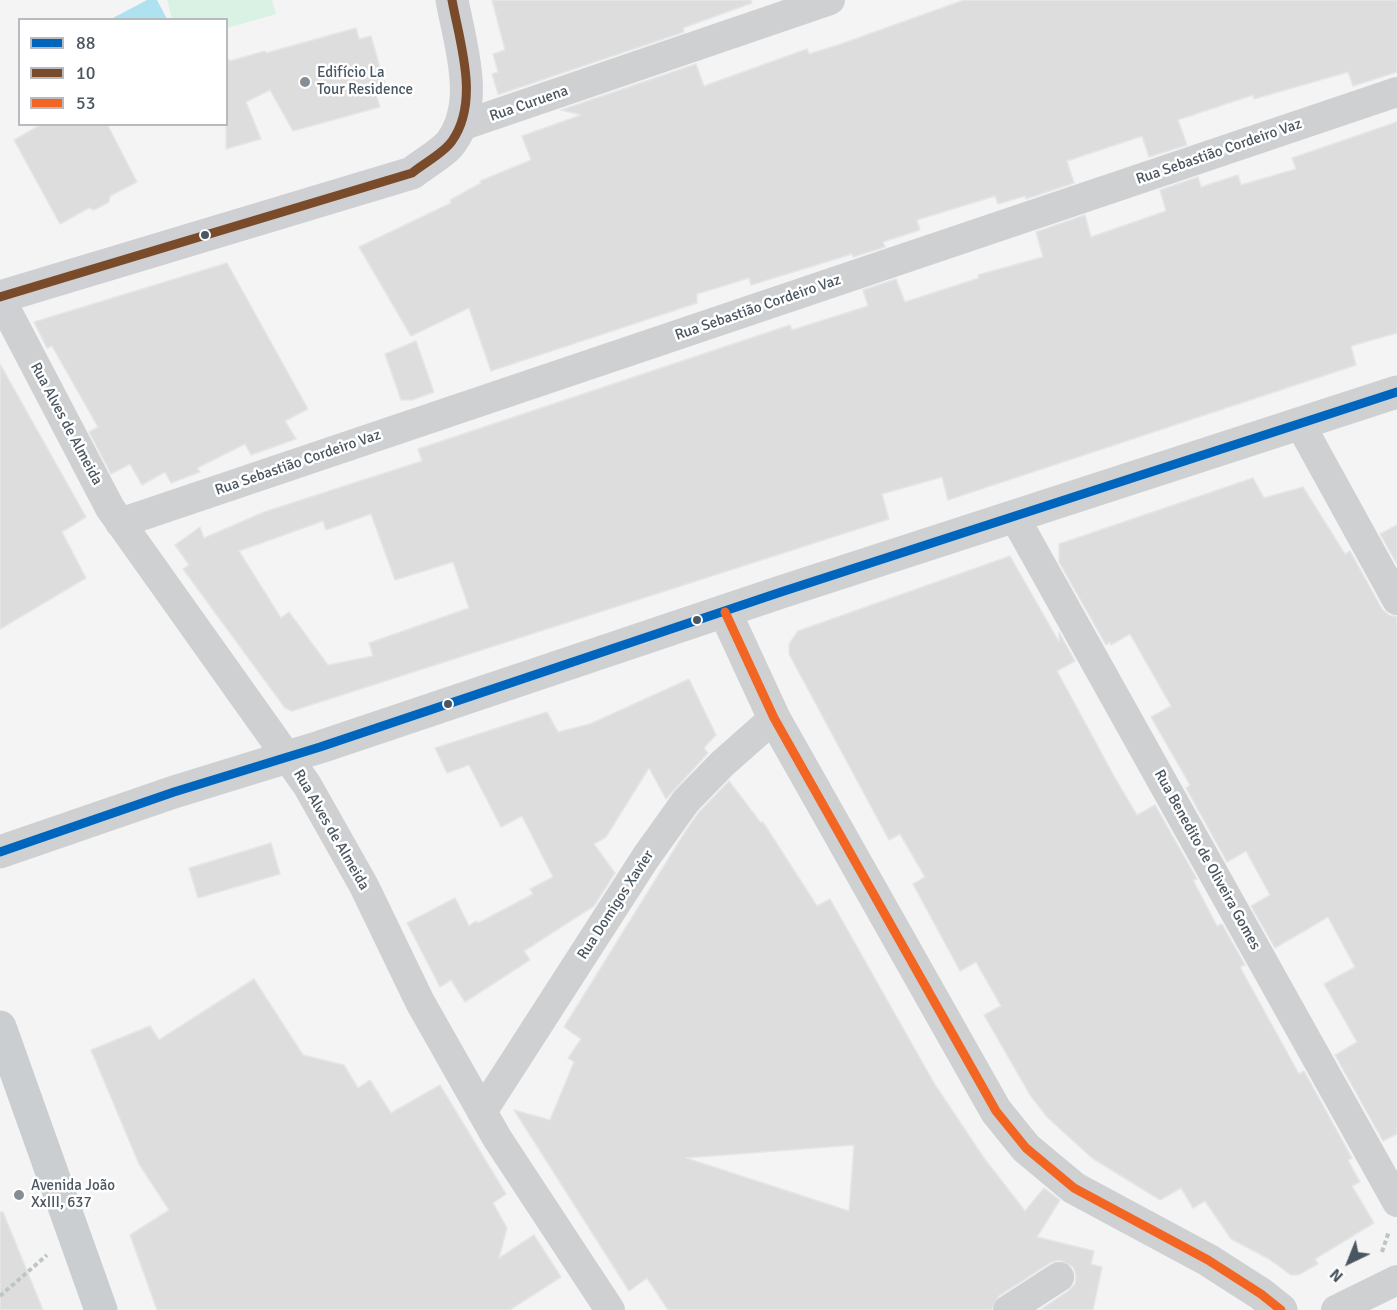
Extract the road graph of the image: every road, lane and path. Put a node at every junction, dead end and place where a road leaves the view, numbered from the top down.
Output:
1 (452, 0) edge
2 (830, 0) edge
3 (1397, 92) edge
4 (458, 128) junction
5 (0, 297) edge
6 (1397, 392) edge
7 (1300, 424) junction
8 (1016, 518) junction
9 (120, 523) junction
10 (1397, 600) edge
11 (725, 612) junction
12 (774, 718) junction
13 (288, 758) junction
14 (0, 852) edge
15 (0, 1027) edge
16 (482, 1112) junction
17 (1397, 1202) edge
18 (72, 1233) junction
19 (1059, 1277) dead end
20 (1397, 1280) edge
21 (0, 1296) edge
22 (100, 1310) edge
23 (610, 1310) edge
24 (1008, 1310) edge
25 (1281, 1310) edge
26 (1336, 1310) edge

1 - 4 main road
2 - 4 street, Rua Curuena
3 - 9 street, Rua Sebastião Cordeiro Vaz
4 - 5 main road
5 - 9 street, Rua Alves de Almeida
6 - 7 street
7 - 8 street
7 - 10 street
8 - 11 street
8 - 17 street, Rua Benedito de Oliveira Gomes
9 - 13 street, Rua Alves de Almeida
11 - 12 street
11 - 13 street
12 - 16 street, Rua Domigos Xavier
12 - 25 street
13 - 14 street
13 - 16 street, Rua Alves de Almeida
15 - 18 main road
16 - 23 street, Rua Alves de Almeida
18 - 21 path
18 - 22 main road
19 - 24 street
20 - 26 street

